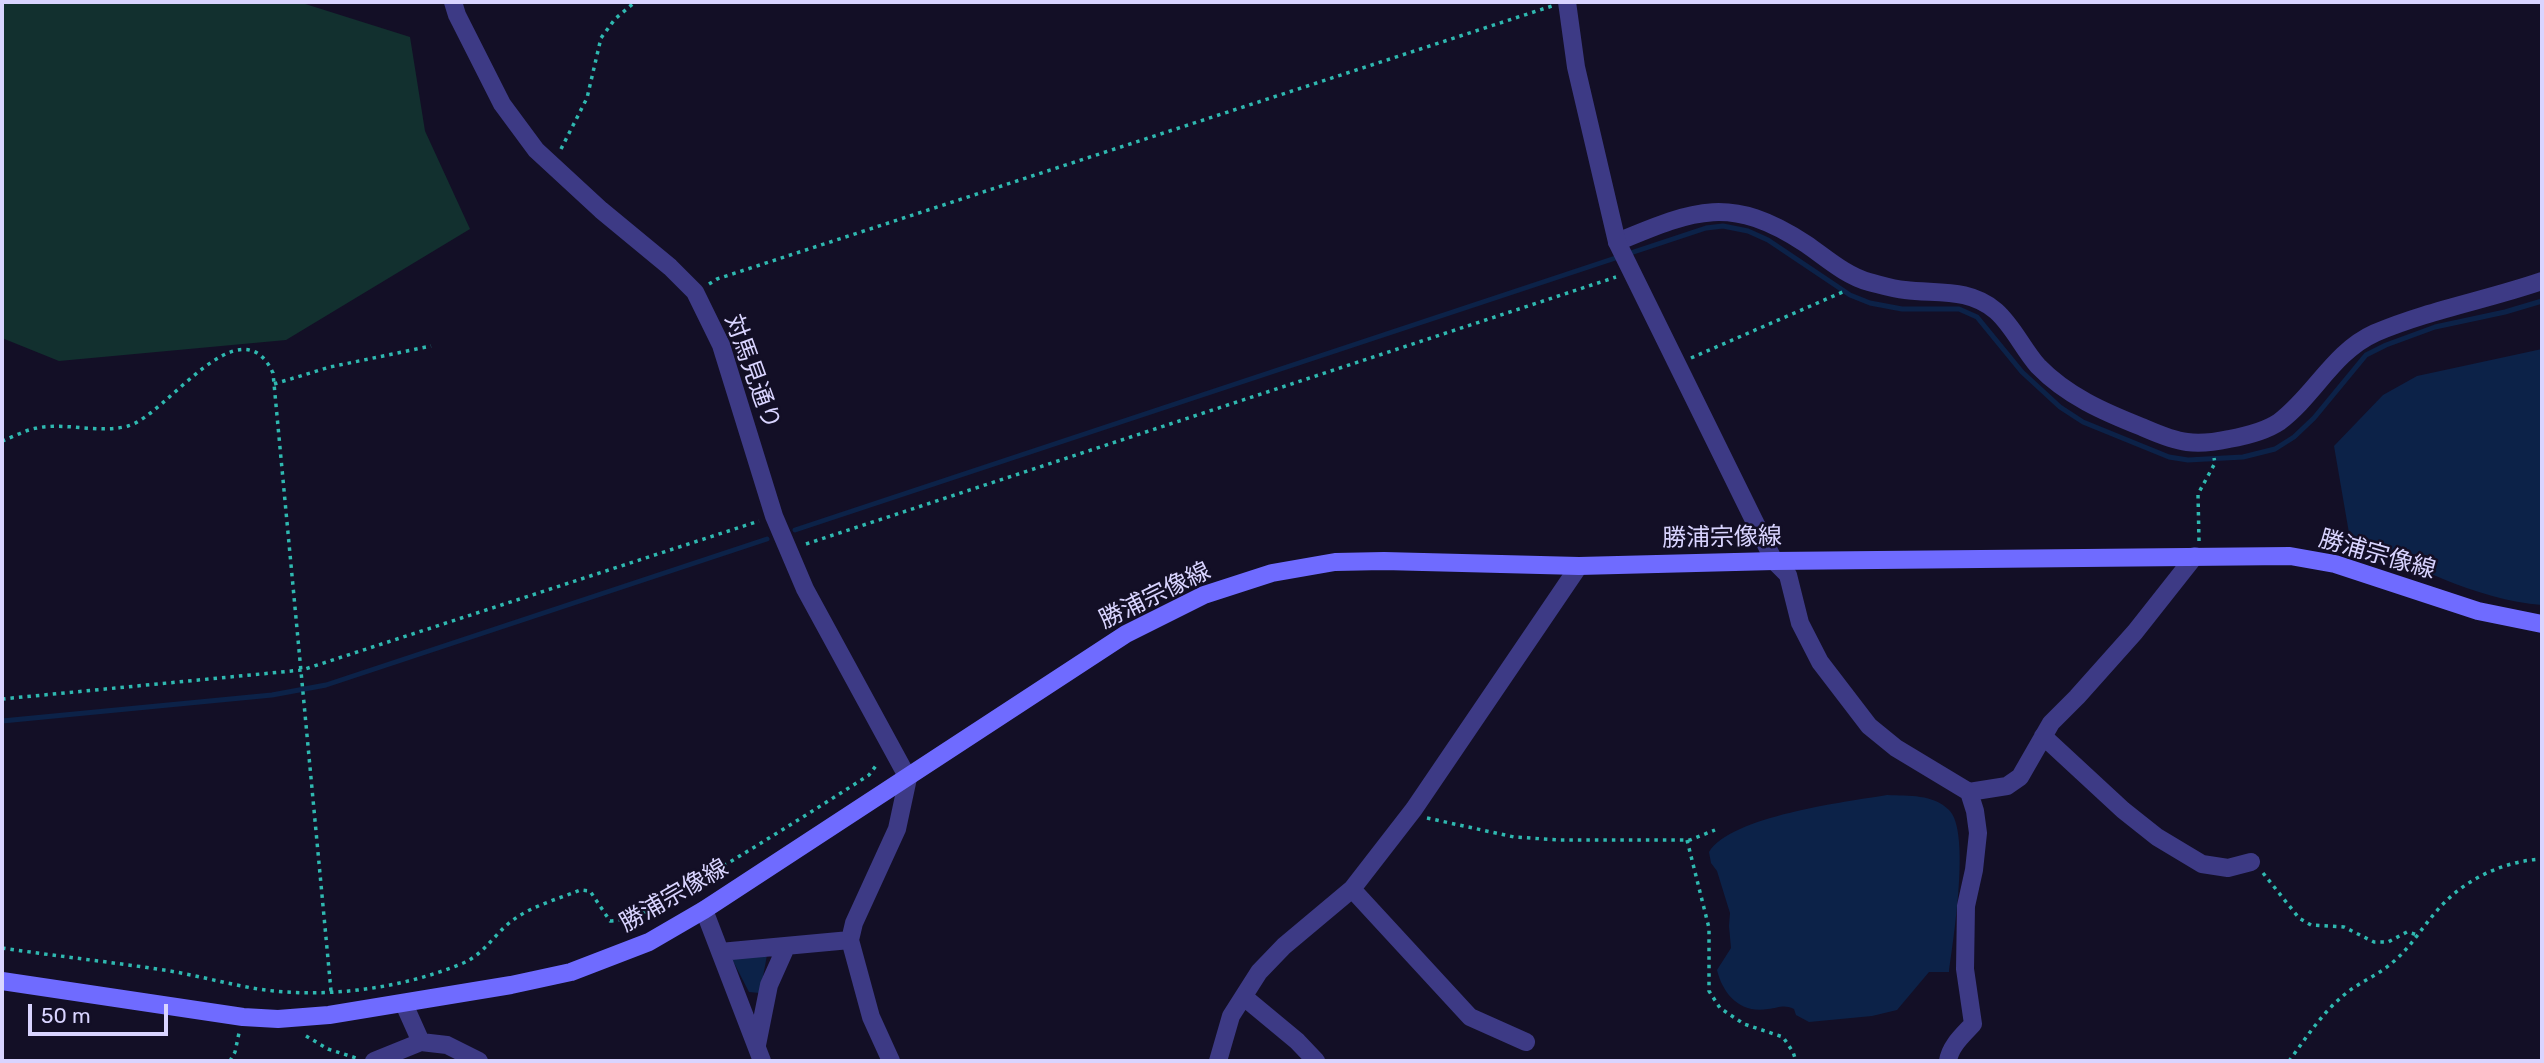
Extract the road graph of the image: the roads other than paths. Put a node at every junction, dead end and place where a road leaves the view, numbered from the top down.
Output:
1 (453, 2) edge
2 (1560, 4) edge
3 (1624, 257) junction
4 (2542, 281) edge
5 (2195, 556) junction
6 (1774, 561) junction
7 (1579, 566) junction
8 (2542, 624) edge
9 (2043, 736) junction
10 (908, 778) junction
11 (1969, 792) junction
12 (2251, 862) road end
13 (1352, 890) junction
14 (704, 910) junction
15 (850, 940) junction
16 (786, 947) junction
17 (720, 952) junction
18 (2, 981) edge
19 (1244, 997) junction
20 (404, 1004) junction
21 (421, 1042) junction
22 (1525, 1042) dead end
23 (759, 1053) edge
24 (374, 1061) edge
25 (479, 1061) edge
26 (891, 1061) edge
27 (1218, 1061) edge
28 (1316, 1061) edge
29 (1948, 1061) edge

1 - 10 street, 対馬見通り
2 - 3 street
3 - 4 street
3 - 6 street
5 - 6 main road, 勝浦宗像線
5 - 8 main road, 勝浦宗像線
5 - 9 street
6 - 7 main road, 勝浦宗像線
6 - 11 street
7 - 10 main road, 勝浦宗像線
7 - 13 street
9 - 11 street
9 - 12 street
10 - 14 main road, 勝浦宗像線
10 - 15 street
11 - 29 street
13 - 19 street
13 - 22 street
14 - 17 street
14 - 20 main road, 勝浦宗像線
15 - 16 street
15 - 26 street
16 - 17 street
16 - 23 street
17 - 23 street
18 - 20 main road, 勝浦宗像線
19 - 27 street
19 - 28 street
20 - 21 street
21 - 24 street
21 - 25 street

